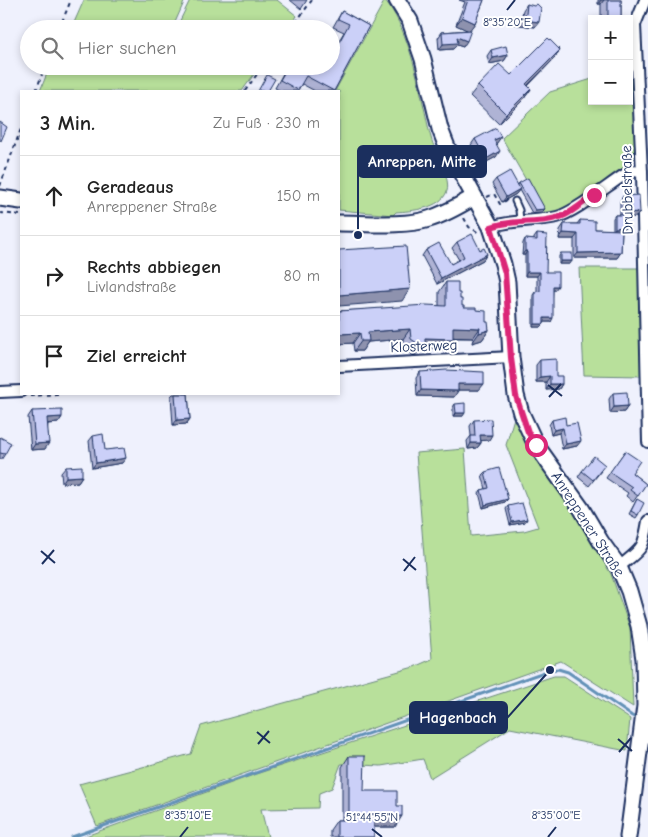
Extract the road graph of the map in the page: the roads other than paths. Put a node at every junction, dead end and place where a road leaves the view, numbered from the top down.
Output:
1 (397, 0) edge
2 (645, 0) edge
3 (642, 172) junction
4 (0, 198) edge
5 (479, 198) junction
6 (20, 201) edge
7 (515, 202) road end
8 (520, 222) junction
9 (340, 223) edge
10 (491, 227) junction
11 (511, 358) junction
12 (340, 366) edge
13 (20, 391) edge
14 (0, 392) edge
15 (648, 442) edge
16 (648, 520) edge
17 (619, 567) junction
18 (628, 837) edge

1 - 5 street, Anreppener Straße
2 - 3 street, Drubbelstraße
3 - 8 street
3 - 15 street, Drubbelstraße
4 - 6 street
5 - 9 street
5 - 10 street, Anreppener Straße
7 - 8 lane
8 - 10 street
10 - 11 street, Anreppener Straße
11 - 12 street, Klosterweg
11 - 17 street, Anreppener Straße
13 - 14 street
16 - 17 street
17 - 18 street, Anreppener Straße

